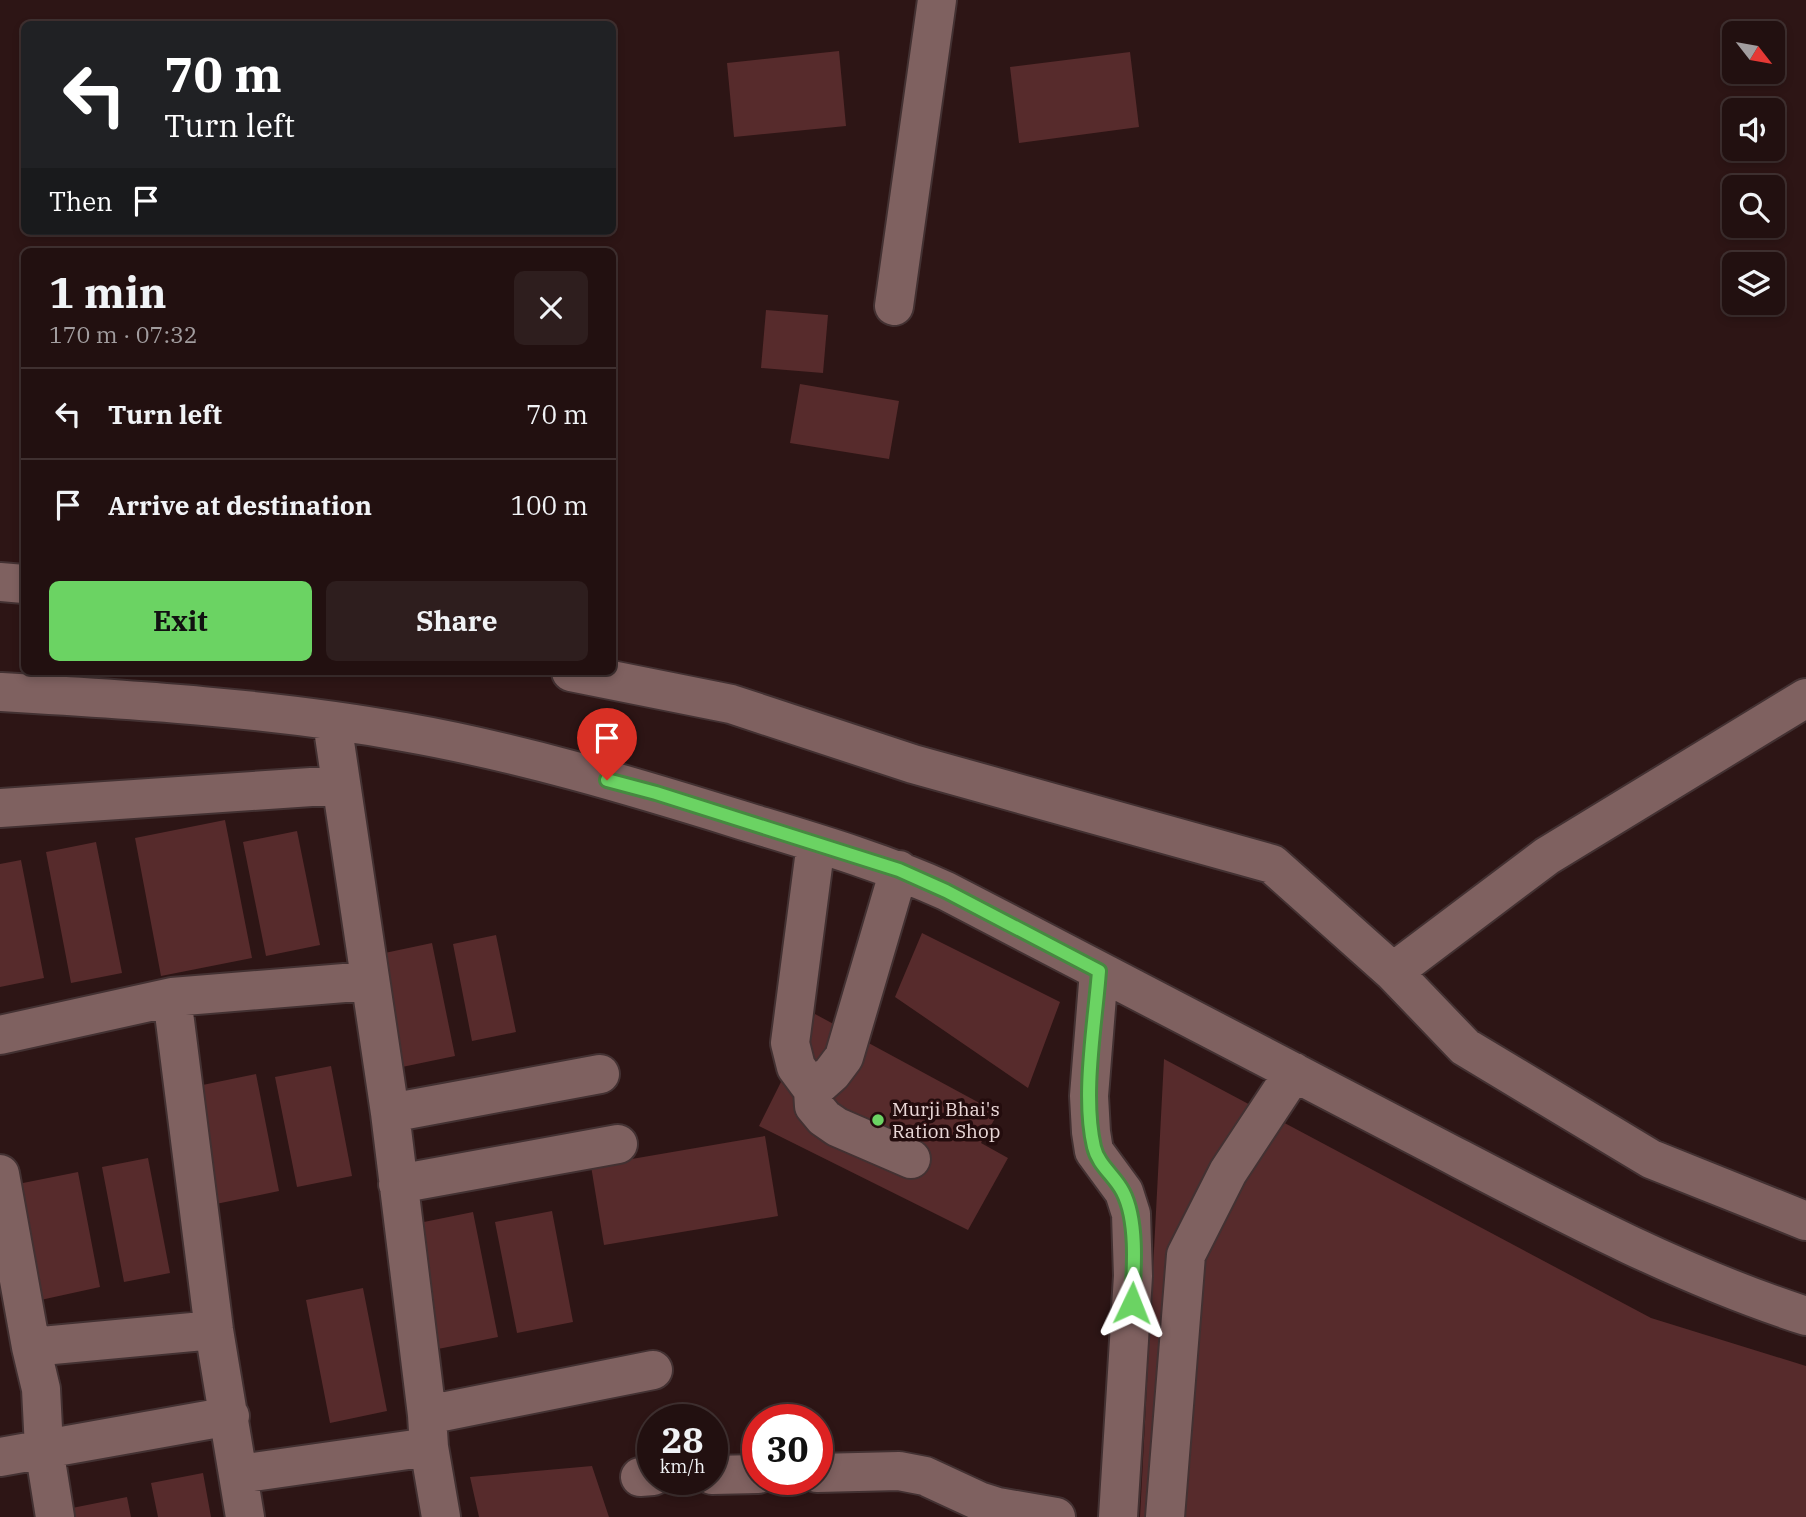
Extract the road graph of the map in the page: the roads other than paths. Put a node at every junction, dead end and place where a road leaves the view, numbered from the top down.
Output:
1 (937, 0) edge
2 (894, 306) dead end
3 (0, 582) edge
4 (21, 584) edge
5 (585, 675) edge
6 (0, 692) edge
7 (1806, 698) edge
8 (332, 722) junction
9 (341, 785) junction
10 (0, 808) edge
11 (816, 843) junction
12 (899, 870) junction
13 (1099, 971) junction
14 (1393, 972) junction
15 (369, 981) junction
16 (172, 997) junction
17 (0, 1035) edge
18 (1294, 1072) junction
19 (600, 1074) dead end
20 (813, 1090) junction
21 (390, 1113) junction
22 (618, 1144) dead end
23 (911, 1159) dead end
24 (0, 1174) edge
25 (398, 1184) junction
26 (1806, 1221) edge
27 (4, 1225) edge
28 (1806, 1316) edge
29 (214, 1330) junction
30 (31, 1347) junction
31 (653, 1370) dead end
32 (229, 1416) junction
33 (428, 1431) junction
34 (44, 1448) junction
35 (0, 1457) edge
36 (833, 1473) edge
37 (239, 1474) junction
38 (55, 1517) edge
39 (245, 1517) edge
40 (441, 1517) edge
41 (1056, 1517) edge
42 (1118, 1517) edge
43 (1165, 1517) edge

1 - 2 street
3 - 4 street
5 - 14 street
6 - 8 street
7 - 14 street
8 - 9 street
8 - 11 street
9 - 10 street
9 - 15 street
11 - 12 street
11 - 20 street
12 - 13 street
12 - 20 street
13 - 18 street
13 - 42 street
14 - 26 street
15 - 16 street
15 - 21 street
16 - 17 street
16 - 29 street
18 - 28 street
18 - 43 street
19 - 21 street
20 - 23 street
21 - 25 street
22 - 25 street
24 - 27 street
25 - 33 street
27 - 30 street
29 - 30 street
29 - 32 street
30 - 34 street
31 - 33 street
32 - 34 street
32 - 37 street
33 - 37 street
33 - 40 street
34 - 35 street
34 - 38 street
36 - 41 street
37 - 39 street

